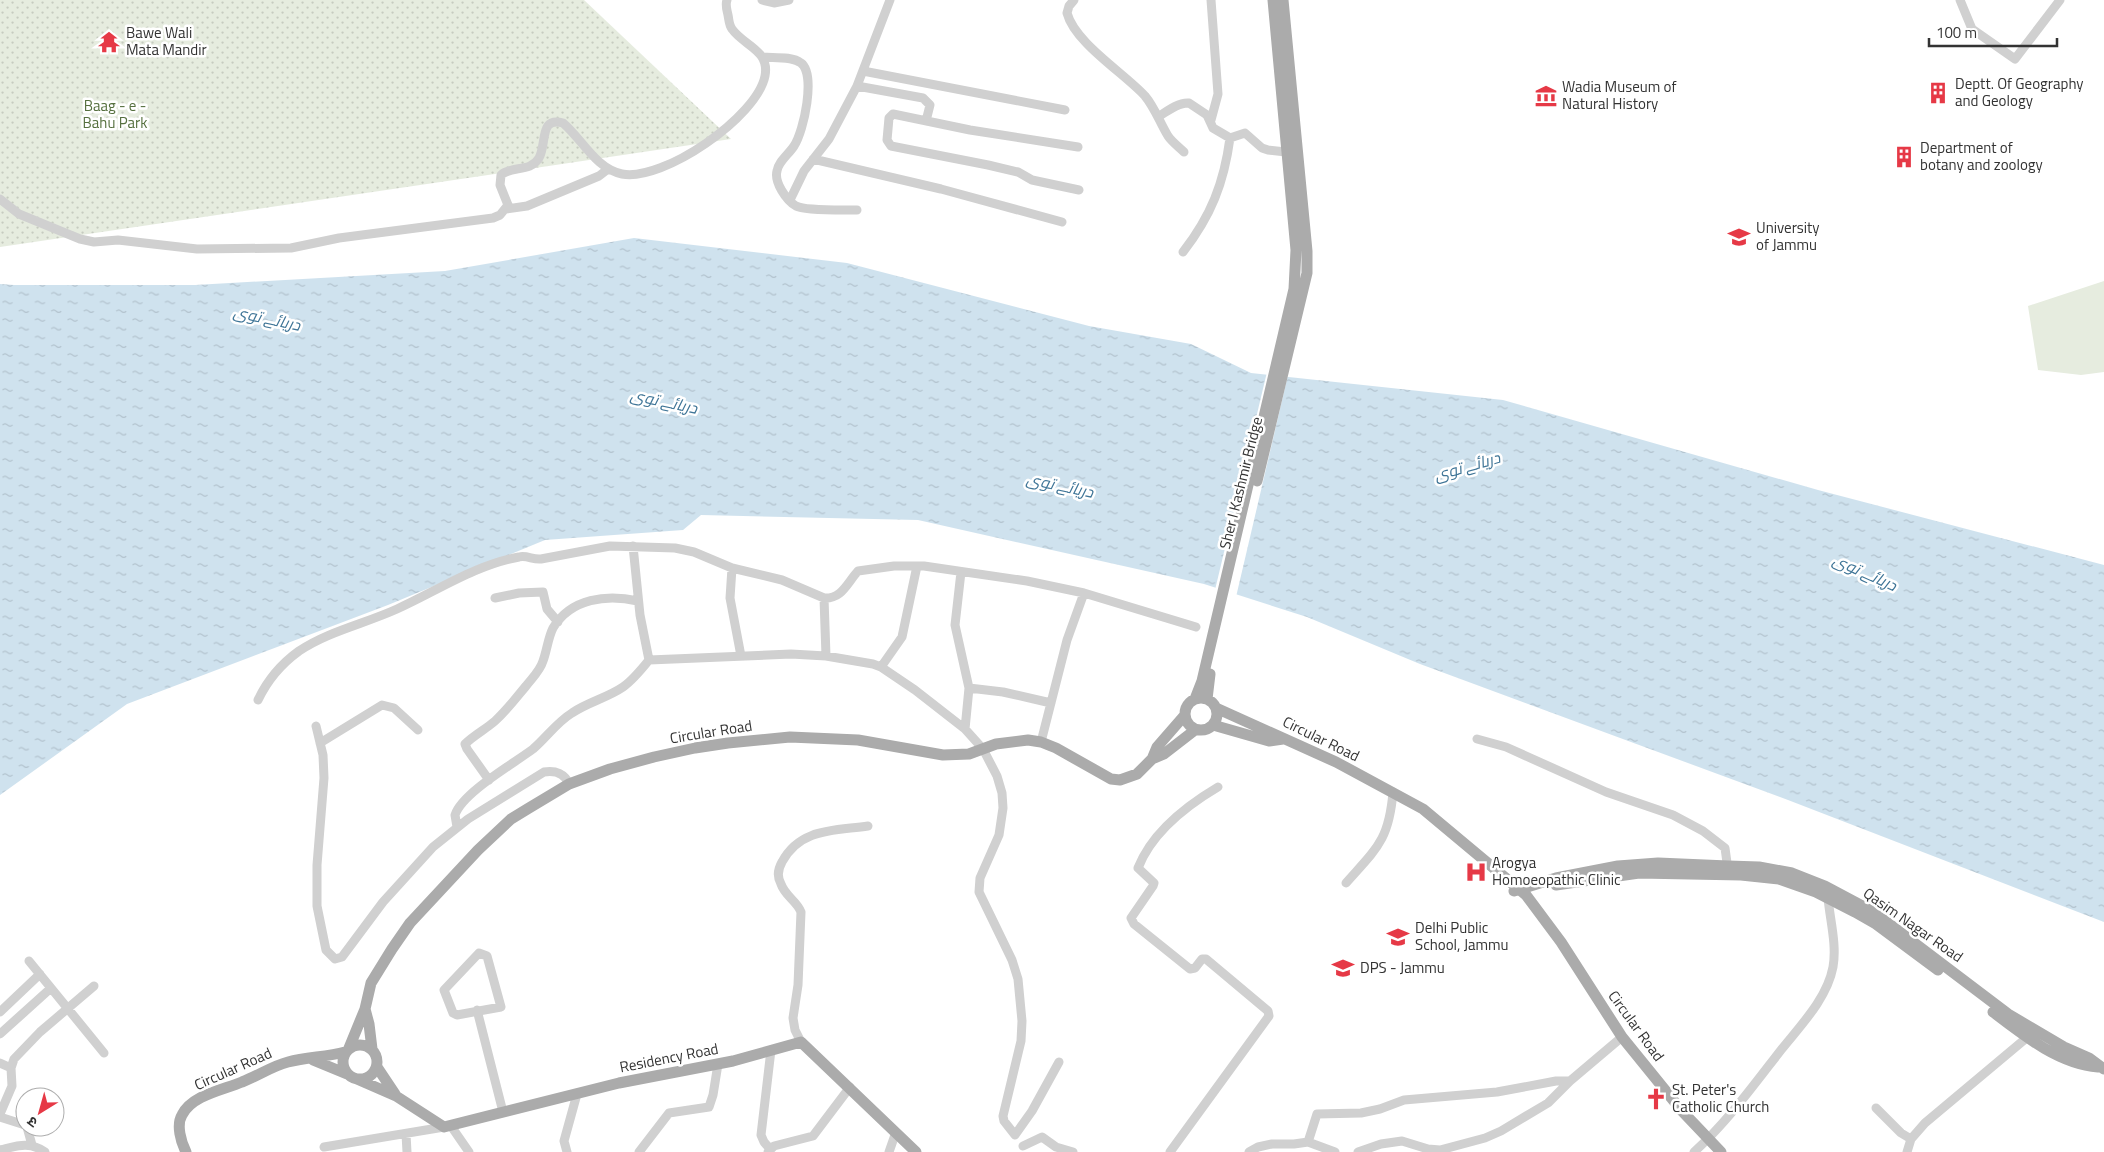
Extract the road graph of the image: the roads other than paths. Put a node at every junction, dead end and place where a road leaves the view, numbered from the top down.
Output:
1 (727, 0) edge
2 (762, 0) edge
3 (789, 0) edge
4 (890, 0) edge
5 (1074, 0) edge
6 (1211, 0) edge
7 (1273, 0) edge
8 (1283, 0) edge
9 (1960, 0) edge
10 (2060, 0) edge
11 (763, 57) junction
12 (863, 71) junction
13 (857, 86) junction
14 (1065, 110) dead end
15 (1158, 116) junction
16 (1210, 120) junction
17 (926, 121) junction
18 (1223, 134) junction
19 (1078, 147) dead end
20 (1184, 152) dead end
21 (1286, 152) junction
22 (813, 159) junction
23 (608, 170) junction
24 (1079, 190) dead end
25 (0, 199) edge
26 (790, 200) junction
27 (506, 210) junction
28 (857, 210) dead end
29 (1062, 222) dead end
30 (1183, 252) dead end
31 (1298, 290) junction
32 (632, 546) junction
33 (917, 566) junction
34 (732, 568) junction
35 (961, 572) junction
36 (1084, 593) junction
37 (495, 598) dead end
38 (824, 598) junction
39 (638, 600) junction
40 (558, 622) junction
41 (1196, 627) dead end
42 (741, 656) junction
43 (826, 656) junction
44 (650, 660) junction
45 (881, 667) junction
46 (1205, 682) junction
47 (969, 688) junction
48 (1194, 699) junction
49 (1207, 699) junction
50 (258, 700) dead end
51 (1051, 703) junction
52 (1216, 708) junction
53 (1184, 716) junction
54 (316, 726) dead end
55 (1213, 726) junction
56 (418, 730) dead end
57 (965, 730) junction
58 (1195, 730) junction
59 (1283, 739) junction
60 (1477, 739) dead end
61 (1041, 742) junction
62 (320, 744) junction
63 (983, 748) junction
64 (1152, 758) junction
65 (489, 780) junction
66 (570, 784) junction
67 (1218, 787) dead end
68 (1393, 792) junction
69 (868, 826) dead end
70 (457, 828) junction
71 (1728, 870) junction
72 (1346, 883) dead end
73 (1519, 894) junction
74 (1828, 898) junction
75 (29, 961) dead end
76 (40, 974) junction
77 (94, 986) dead end
78 (51, 988) junction
79 (68, 1009) junction
80 (365, 1009) junction
81 (477, 1010) junction
82 (0, 1012) edge
83 (0, 1034) edge
84 (2031, 1034) junction
85 (1622, 1037) junction
86 (801, 1042) junction
87 (372, 1049) junction
88 (347, 1050) junction
89 (771, 1050) junction
90 (104, 1053) dead end
91 (309, 1059) junction
92 (1059, 1062) dead end
93 (0, 1063) edge
94 (718, 1064) junction
95 (377, 1067) junction
96 (11, 1068) junction
97 (2101, 1068) edge
98 (352, 1076) junction
99 (1570, 1081) junction
100 (850, 1087) junction
101 (577, 1094) junction
102 (396, 1096) junction
103 (1876, 1108) dead end
104 (503, 1112) junction
105 (0, 1116) edge
106 (15, 1122) edge
107 (447, 1126) junction
108 (896, 1132) junction
109 (406, 1134) junction
110 (1016, 1136) junction
111 (29, 1137) edge
112 (1708, 1139) junction
113 (1911, 1139) junction
114 (1308, 1142) junction
115 (32, 1145) junction
116 (324, 1147) dead end
117 (1025, 1149) edge
118 (0, 1150) edge
119 (769, 1150) edge
120 (45, 1152) edge
121 (186, 1152) edge
122 (408, 1152) edge
123 (468, 1152) edge
124 (567, 1152) edge
125 (639, 1152) edge
126 (889, 1152) edge
127 (916, 1152) edge
128 (1073, 1152) edge
129 (1170, 1152) edge
130 (1249, 1152) edge
131 (1335, 1152) edge
132 (1358, 1152) edge
133 (1694, 1152) edge
134 (1721, 1152) edge
135 (1907, 1152) edge

1 - 11 street
2 - 3 street
4 - 12 street
5 - 15 street
6 - 16 street
7 - 21 main road
8 - 31 main road
9 - 10 street
11 - 23 street
11 - 26 street
12 - 13 street
12 - 14 street
13 - 17 street
13 - 22 street
15 - 16 street
15 - 20 street
16 - 18 street
17 - 19 street
17 - 24 street
18 - 21 street
18 - 30 street
21 - 31 main road
22 - 26 street
22 - 29 street
23 - 27 street
23 - 27 street
25 - 27 street
26 - 28 street
31 - 46 main road, Sher I Kashmir Bridge
32 - 34 street
32 - 39 street
32 - 50 street
33 - 35 street
33 - 38 street
33 - 45 street
34 - 38 street
34 - 42 street
35 - 36 street
35 - 47 street
36 - 41 street
36 - 51 street
37 - 40 street
38 - 43 street
39 - 40 street
39 - 44 street
40 - 65 street
42 - 43 street
42 - 44 street
43 - 45 street
44 - 65 street
45 - 57 street
46 - 48 main road
46 - 49 main road
47 - 51 street
47 - 57 street
48 - 49 main road
48 - 53 main road
49 - 52 main road
51 - 61 street
52 - 55 main road
52 - 59 main road, Circular Road
53 - 58 main road
53 - 64 main road
54 - 62 street
55 - 58 main road
55 - 59 main road
56 - 62 street
57 - 63 street
58 - 64 main road
59 - 68 main road, Circular Road
60 - 71 street
61 - 63 main road, Circular Road
61 - 64 main road, Circular Road
62 - 70 street
63 - 66 main road, Circular Road
63 - 110 street
65 - 70 street
66 - 70 street
66 - 80 main road, Circular Road
67 - 129 street
68 - 72 street
68 - 73 main road, Circular Road
69 - 86 street
71 - 73 main road, Qasim Nagar Road
71 - 74 main road, Qasim Nagar Road
71 - 84 main road, Qasim Nagar Road
73 - 85 main road, Circular Road
74 - 84 main road, Qasim Nagar Road
74 - 112 street
75 - 76 street
76 - 78 street
76 - 82 street
77 - 79 street
78 - 79 street
78 - 83 street
79 - 90 street
79 - 96 street
80 - 87 main road
80 - 88 main road, Circular Road
81 - 81 street
81 - 104 street
84 - 97 main road, Qasim Nagar Road
84 - 113 street
85 - 99 street
85 - 112 main road, Circular Road
86 - 89 main road, Residency Road
86 - 100 main road
87 - 88 main road
87 - 95 main road
88 - 91 main road
88 - 98 main road
89 - 94 main road, Residency Road
89 - 119 street
91 - 98 main road
91 - 121 main road, Circular Road
92 - 110 street
93 - 96 street
94 - 101 main road, Residency Road
94 - 125 street
95 - 98 main road
95 - 102 main road
96 - 105 street
98 - 102 main road
99 - 114 street
99 - 132 street
100 - 108 main road
100 - 119 street
101 - 104 main road, Residency Road
101 - 124 street
102 - 107 main road
103 - 113 street
104 - 107 main road, Residency Road
105 - 106 street
107 - 109 street
107 - 123 street
108 - 126 street
108 - 127 main road
109 - 116 street
109 - 122 street
110 - 117 street
111 - 115 street
112 - 133 street
112 - 134 main road, Circular Road
113 - 135 street
114 - 130 street
114 - 131 street
115 - 118 street
115 - 120 street
117 - 128 street

